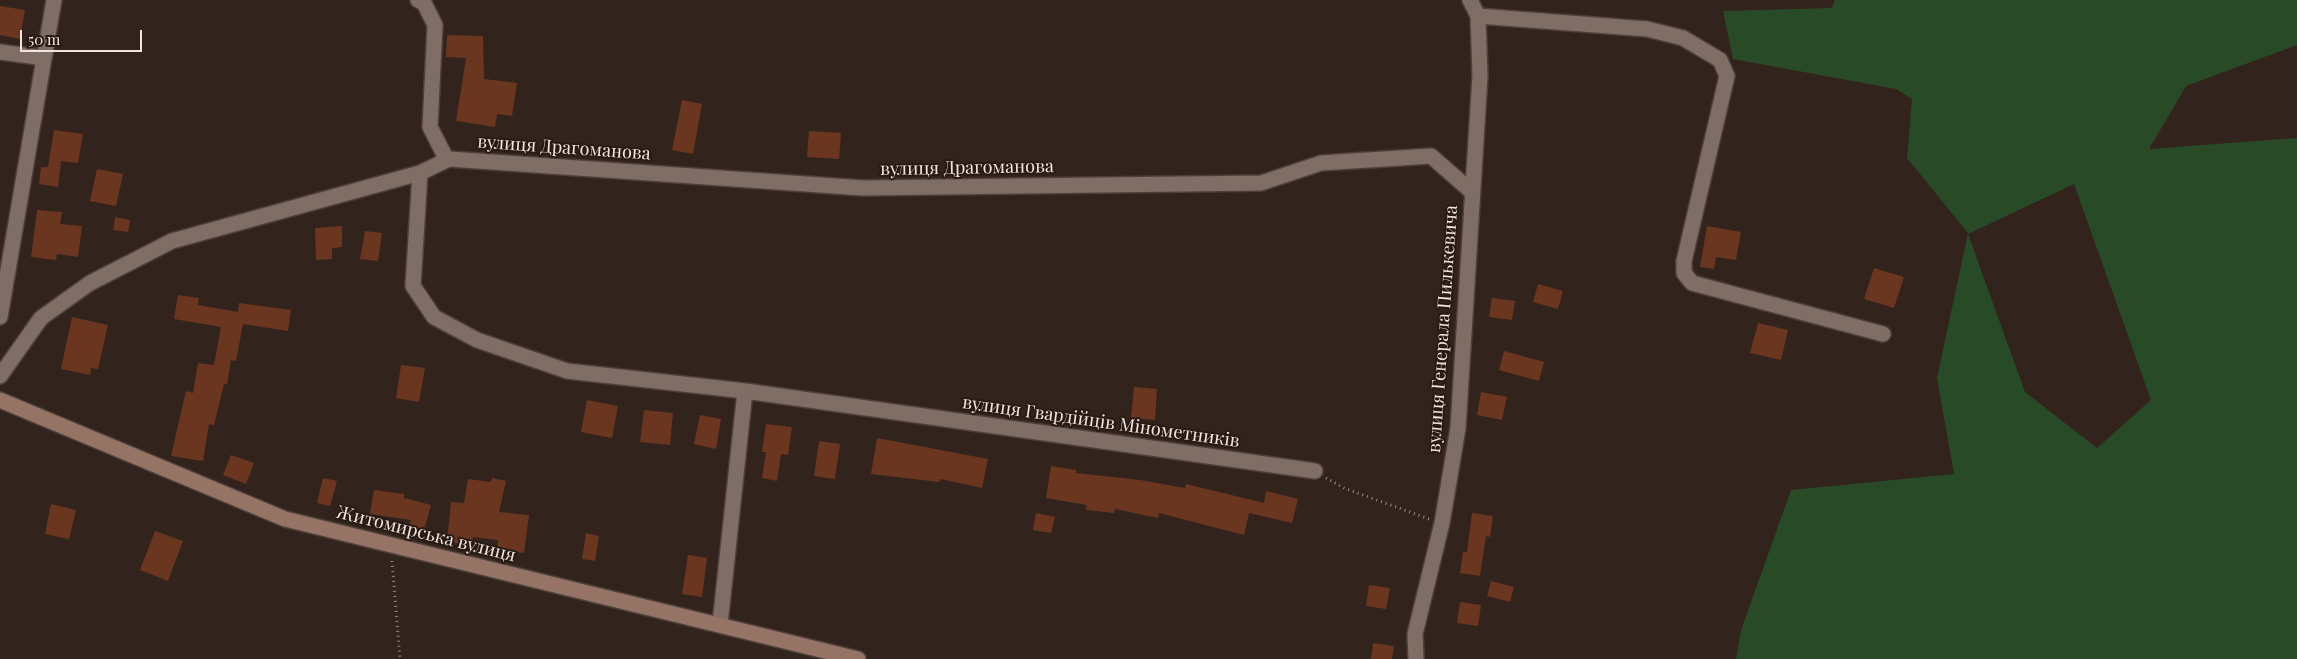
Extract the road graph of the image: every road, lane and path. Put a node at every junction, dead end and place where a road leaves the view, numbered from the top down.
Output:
1 (54, 0) edge
2 (418, 0) edge
3 (1470, 0) edge
4 (1478, 16) junction
5 (0, 52) edge
6 (44, 58) junction
7 (447, 160) junction
8 (420, 173) junction
9 (1472, 192) junction
10 (0, 317) edge
11 (1883, 334) dead end
12 (0, 376) edge
13 (745, 391) junction
14 (0, 400) edge
15 (1315, 471) joint
16 (1442, 523) junction
17 (391, 545) junction
18 (720, 624) junction
19 (400, 659) edge
20 (858, 659) edge
21 (1416, 659) edge

1 - 6 street
2 - 7 street
3 - 4 street, вулиця Генерала Пилькевича
4 - 9 street, вулиця Генерала Пилькевича
4 - 11 street
5 - 6 street
6 - 10 street
7 - 8 street, вулиця Драгоманова
7 - 9 street, вулиця Драгоманова
8 - 12 street, вулиця Драгоманова
8 - 13 street, вулиця Гвардійців Мінометників
9 - 16 street, вулиця Генерала Пилькевича
13 - 15 street, вулиця Гвардійців Мінометників
13 - 18 street
14 - 17 main road, Житомирська вулиця
15 - 16 path
16 - 21 street, вулиця Генерала Пилькевича
17 - 18 main road, Житомирська вулиця
17 - 19 path
18 - 20 main road, Житомирська вулиця

